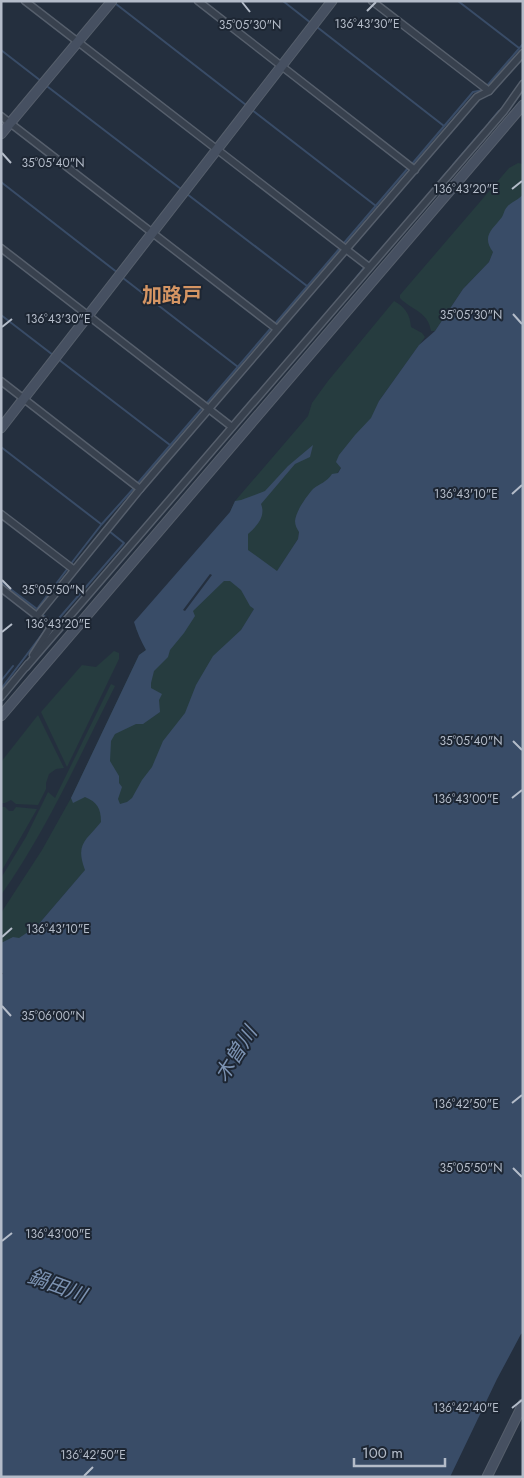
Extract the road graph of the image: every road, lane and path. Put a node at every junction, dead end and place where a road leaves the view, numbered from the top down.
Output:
1 (25, 1) edge
2 (112, 1) edge
3 (198, 1) edge
4 (332, 1) edge
5 (372, 1) edge
6 (78, 42) junction
7 (523, 53) edge
8 (282, 66) junction
9 (523, 84) edge
10 (489, 91) junction
11 (523, 106) edge
12 (1, 116) edge
13 (11, 123) junction
14 (1, 134) edge
15 (218, 150) junction
16 (415, 170) junction
17 (152, 233) junction
18 (1, 248) edge
19 (346, 249) junction
20 (369, 267) junction
21 (89, 316) junction
22 (277, 329) junction
23 (1, 381) edge
24 (24, 398) junction
25 (208, 409) junction
26 (232, 427) junction
27 (1, 428) edge
28 (140, 488) junction
29 (1, 514) edge
30 (73, 570) junction
31 (1, 588) edge
32 (37, 616) junction
33 (26, 667) junction
34 (1, 698) edge
35 (1, 716) edge
36 (523, 1404) edge
37 (487, 1477) edge

1 - 6 street
2 - 6 street
3 - 8 street
4 - 8 street
5 - 10 street
6 - 13 street
6 - 15 street
7 - 10 street
8 - 15 street
8 - 16 street
9 - 20 street
10 - 16 street
11 - 35 street
12 - 13 street
13 - 14 street
13 - 17 street
15 - 17 street
15 - 19 street
16 - 19 street
17 - 21 street
17 - 22 street
18 - 21 street
19 - 20 street
19 - 22 street
20 - 26 street
21 - 24 street
21 - 25 street
22 - 25 street
23 - 24 street
24 - 27 street
24 - 28 street
25 - 26 street
25 - 28 street
26 - 33 street
28 - 30 street
29 - 30 street
30 - 32 street
31 - 32 street
32 - 33 street
33 - 34 street
36 - 37 street

